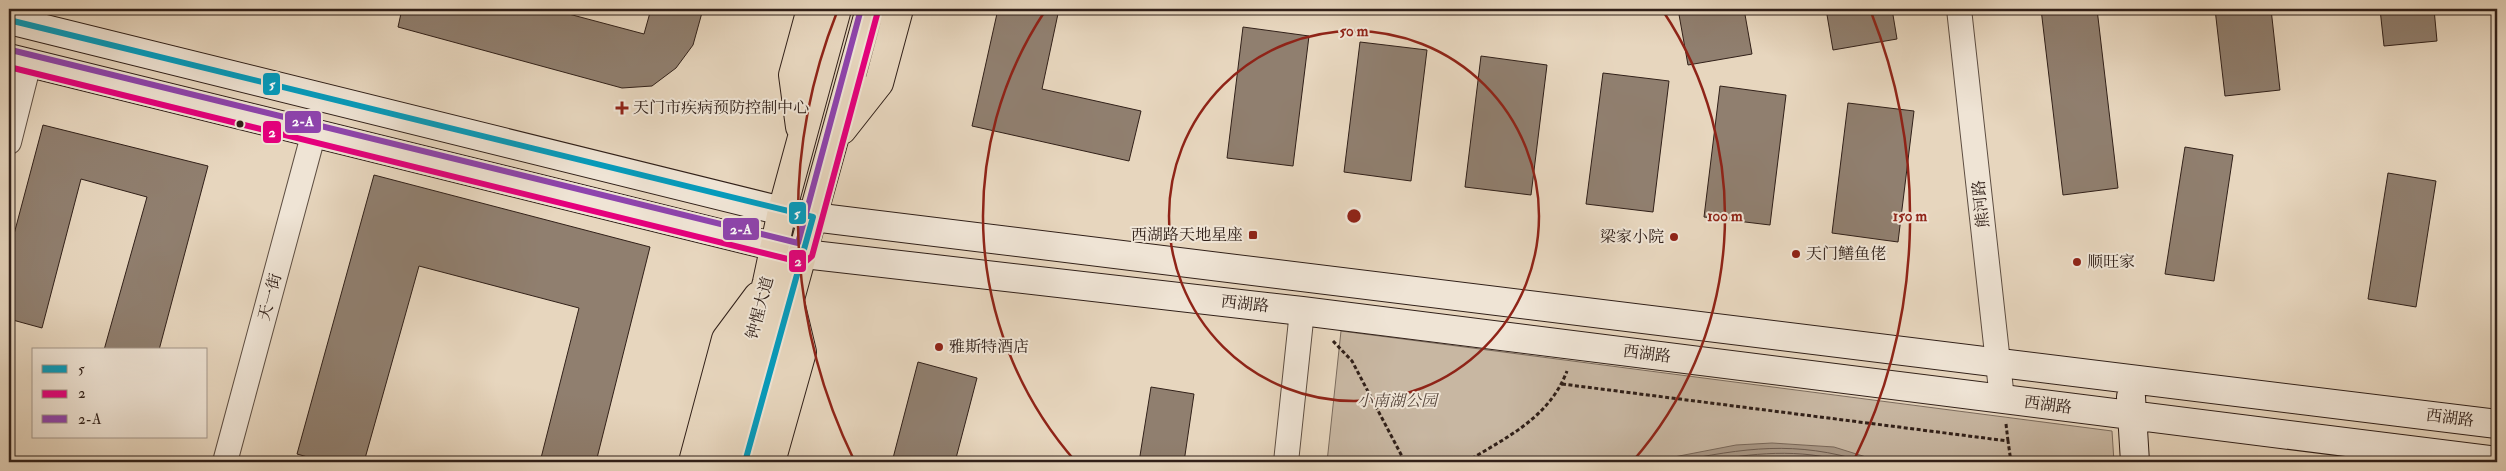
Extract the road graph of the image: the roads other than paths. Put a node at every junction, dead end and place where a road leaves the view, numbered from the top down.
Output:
1 (811, 9) edge
2 (837, 9) edge
3 (870, 9) edge
4 (899, 9) edge
5 (1960, 9) edge
6 (9, 20) edge
7 (19, 60) edge
8 (314, 132) junction
9 (802, 138) junction
10 (834, 141) junction
11 (9, 142) edge
12 (782, 211) junction
13 (813, 217) junction
14 (774, 248) junction
15 (804, 254) junction
16 (767, 282) junction
17 (790, 298) junction
18 (1302, 311) junction
19 (1998, 362) junction
20 (2131, 378) junction
21 (2002, 399) junction
22 (2132, 415) junction
23 (2497, 424) edge
24 (2497, 461) edge
25 (225, 462) edge
26 (693, 462) edge
27 (719, 462) edge
28 (746, 462) edge
29 (771, 462) edge
30 (1286, 462) edge
31 (2135, 462) edge

1 - 9 highway
2 - 9 highway, 钟惺大道
3 - 10 highway, 钟惺大道
4 - 10 highway
5 - 19 street, 熊河路
6 - 12 main road, 西湖路
7 - 8 main road, 西湖路
7 - 11 street
8 - 14 main road, 西湖路
8 - 25 street, 天一街
9 - 12 highway, 钟惺大道
10 - 13 highway, 钟惺大道
12 - 13 main road, 西湖路
12 - 14 highway, 钟惺大道
13 - 15 highway, 钟惺大道
13 - 19 main road, 西湖路
14 - 15 main road, 西湖路
14 - 16 highway, 钟惺大道
15 - 17 highway, 钟惺大道
15 - 18 main road, 西湖路
16 - 26 highway
16 - 27 highway, 钟惺大道
17 - 28 highway, 钟惺大道
17 - 29 highway
18 - 21 main road, 西湖路
18 - 30 street
19 - 20 main road, 西湖路
19 - 21 street, 熊河路
20 - 22 main road
20 - 23 main road, 西湖路
21 - 22 main road, 西湖路
22 - 24 main road, 西湖路
22 - 31 main road

